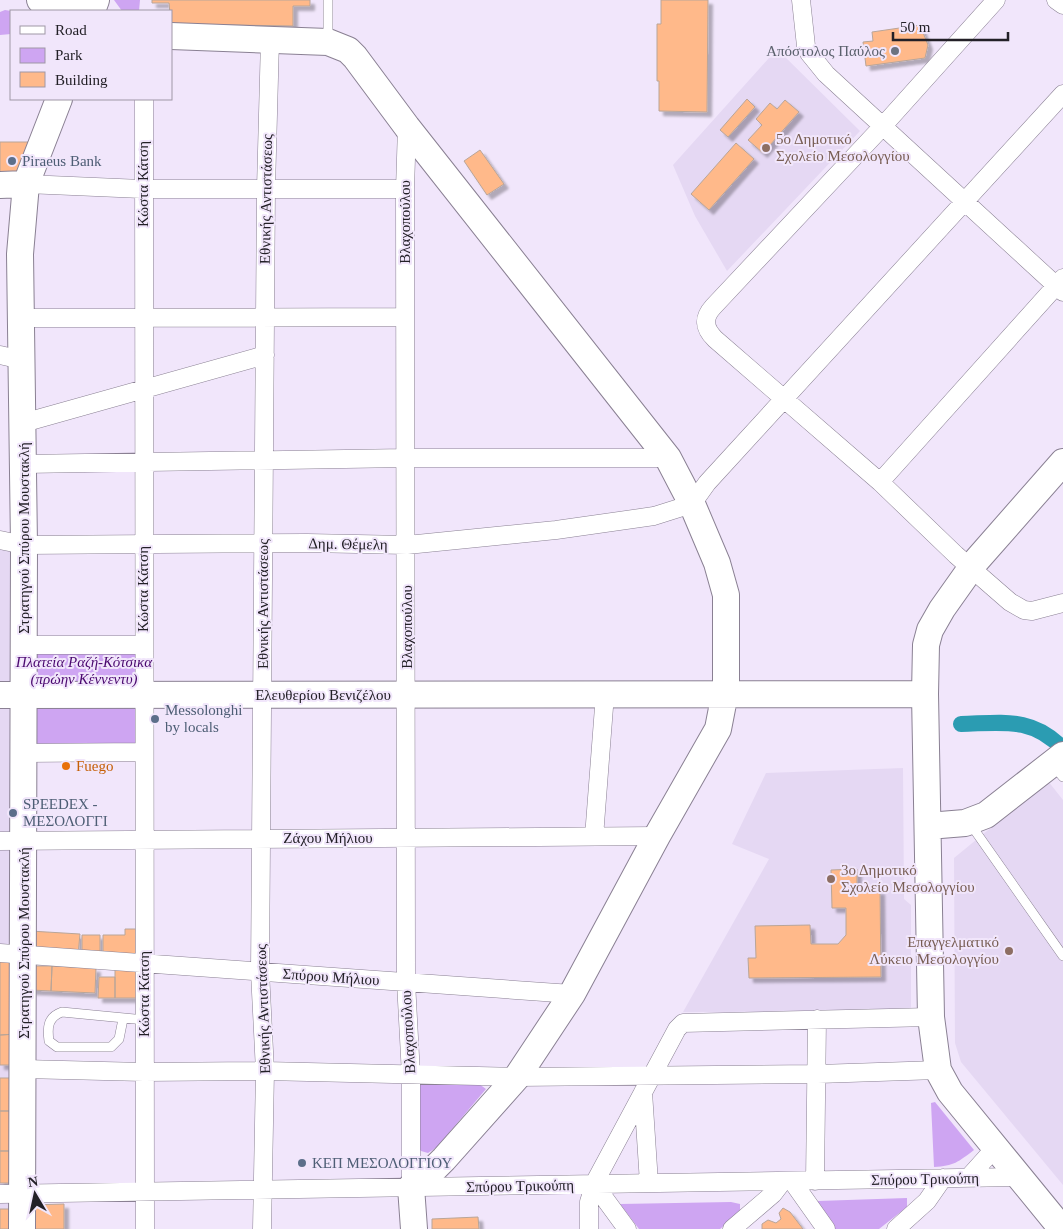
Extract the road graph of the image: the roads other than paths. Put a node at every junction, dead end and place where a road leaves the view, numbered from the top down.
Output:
1 (40, 0) edge
2 (328, 0) edge
3 (801, 0) edge
4 (996, 0) edge
5 (1056, 0) edge
6 (1063, 5) edge
7 (72, 10) edge
8 (172, 36) edge
9 (270, 40) junction
10 (328, 42) junction
11 (1063, 94) edge
12 (59, 100) edge
13 (144, 100) edge
14 (407, 127) junction
15 (882, 127) junction
16 (26, 184) junction
17 (0, 185) edge
18 (266, 188) junction
19 (142, 189) junction
20 (405, 189) junction
21 (964, 202) junction
22 (10, 258) edge
23 (1061, 285) edge
24 (143, 317) junction
25 (265, 317) junction
26 (405, 317) junction
27 (22, 318) junction
28 (265, 355) junction
29 (11, 358) edge
30 (143, 391) junction
31 (784, 400) junction
32 (23, 423) junction
33 (405, 458) junction
34 (668, 458) junction
35 (264, 460) junction
36 (143, 462) junction
37 (1063, 462) edge
38 (24, 464) junction
39 (880, 482) junction
40 (692, 504) junction
41 (12, 543) edge
42 (264, 543) junction
43 (407, 545) junction
44 (143, 546) junction
45 (970, 569) junction
46 (1063, 603) edge
47 (24, 644) junction
48 (144, 646) junction
49 (407, 694) junction
50 (605, 694) junction
51 (725, 694) junction
52 (925, 694) junction
53 (12, 695) edge
54 (144, 695) junction
55 (262, 695) junction
56 (144, 752) junction
57 (24, 753) junction
58 (1059, 764) edge
59 (969, 822) junction
60 (928, 826) junction
61 (657, 836) junction
62 (594, 837) junction
63 (406, 838) junction
64 (262, 839) junction
65 (12, 840) edge
66 (144, 840) junction
67 (12, 954) edge
68 (1063, 956) edge
69 (144, 964) junction
70 (260, 972) junction
71 (406, 982) junction
72 (572, 994) junction
73 (931, 1017) junction
74 (124, 1019) junction
75 (145, 1020) junction
76 (817, 1020) junction
77 (12, 1069) edge
78 (938, 1070) junction
79 (265, 1071) junction
80 (144, 1072) junction
81 (818, 1074) junction
82 (411, 1075) junction
83 (652, 1076) junction
84 (517, 1077) junction
85 (643, 1091) junction
86 (995, 1148) junction
87 (1018, 1177) junction
88 (943, 1178) junction
89 (968, 1178) junction
90 (815, 1180) junction
91 (787, 1181) junction
92 (649, 1183) junction
93 (594, 1184) junction
94 (411, 1187) junction
95 (264, 1190) junction
96 (145, 1192) junction
97 (11, 1194) edge
98 (1059, 1222) edge
99 (22, 1229) edge
100 (145, 1229) edge
101 (262, 1229) edge
102 (414, 1229) edge
103 (589, 1229) edge
104 (627, 1229) edge
105 (732, 1229) edge
106 (826, 1229) edge
107 (896, 1229) edge

1 - 7 street
2 - 10 lane
3 - 15 street
4 - 15 street
5 - 6 street
8 - 9 street
9 - 10 street
9 - 18 street, Εθνικής Αντιστάσεως
10 - 14 street
11 - 21 street
12 - 16 street, Στρατηγού Σπύρου Μουστακλή
13 - 19 street, Κώστα Κάτση
14 - 20 street, Βλαχοπούλου
14 - 34 street
15 - 21 street
15 - 31 street
16 - 17 street
16 - 19 street
16 - 22 street, Στρατηγού Σπύρου Μουστακλή
18 - 19 street
18 - 20 street
18 - 25 street, Εθνικής Αντιστάσεως
19 - 24 street, Κώστα Κάτση
20 - 26 street, Βλαχοπούλου
21 - 23 street
21 - 31 street
22 - 27 street, Στρατηγού Σπύρου Μουστακλή
23 - 39 street
24 - 25 street
24 - 27 street
24 - 30 street, Κώστα Κάτση
25 - 26 street
25 - 28 street, Εθνικής Αντιστάσεως
26 - 33 street, Βλαχοπούλου
27 - 29 street, Στρατηγού Σπύρου Μουστακλή
28 - 30 street
28 - 35 street, Εθνικής Αντιστάσεως
29 - 32 street, Στρατηγού Σπύρου Μουστακλή
30 - 32 street
30 - 36 street, Κώστα Κάτση
31 - 39 street
31 - 40 street
32 - 38 street, Στρατηγού Σπύρου Μουστακλή
33 - 34 street
33 - 35 street
33 - 43 street, Βλαχοπούλου
34 - 40 street
35 - 36 street
35 - 42 street, Εθνικής Αντιστάσεως
36 - 38 street
36 - 44 street, Κώστα Κάτση
37 - 45 street
38 - 41 street, Στρατηγού Σπύρου Μουστακλή
39 - 45 street
40 - 43 street, Δημ. Θέμελη
40 - 51 street
41 - 44 street, Δημ. Θέμελη
41 - 47 street, Στρατηγού Σπύρου Μουστακλή
42 - 43 street, Δημ. Θέμελη
42 - 44 street, Δημ. Θέμελη
42 - 55 street, Εθνικής Αντιστάσεως
43 - 49 street, Βλαχοπούλου
44 - 48 street, Κώστα Κάτση
45 - 46 street
45 - 52 street
47 - 48 street
47 - 53 street, Στρατηγού Σπύρου Μουστακλή
48 - 54 street, Κώστα Κάτση
49 - 50 street, Ελευθερίου Βενιζέλου
49 - 55 street, Ελευθερίου Βενιζέλου
49 - 63 street, Βλαχοπούλου
50 - 51 street, Ελευθερίου Βενιζέλου
50 - 62 street
51 - 52 street, Ελευθερίου Βενιζέλου
51 - 61 street
52 - 60 street
53 - 54 street, Ελευθερίου Βενιζέλου
53 - 57 street, Στρατηγού Σπύρου Μουστακλή
54 - 55 street, Ελευθερίου Βενιζέλου
54 - 56 street, Κώστα Κάτση
55 - 64 street, Εθνικής Αντιστάσεως
56 - 57 street
56 - 66 street, Κώστα Κάτση
57 - 65 street, Στρατηγού Σπύρου Μουστακλή
58 - 59 street
59 - 60 street
59 - 68 lane
60 - 73 street
61 - 62 street, Ζάχου Μήλιου
61 - 72 street
62 - 63 street, Ζάχου Μήλιου
63 - 64 street, Ζάχου Μήλιου
63 - 71 street, Βλαχοπούλου
64 - 66 street, Ζάχου Μήλιου
64 - 70 street, Εθνικής Αντιστάσεως
65 - 66 street, Ζάχου Μήλιου
65 - 67 street, Στρατηγού Σπύρου Μουστακλή
66 - 69 street, Κώστα Κάτση
67 - 69 street, Σπύρου Μήλιου
67 - 77 street, Στρατηγού Σπύρου Μουστακλή
69 - 70 street, Σπύρου Μήλιου
69 - 75 street, Κώστα Κάτση
70 - 71 street, Σπύρου Μήλιου
70 - 79 street, Εθνικής Αντιστάσεως
71 - 72 street, Σπύρου Μήλιου
71 - 82 street, Βλαχοπούλου
72 - 84 street
73 - 76 street
73 - 78 street
74 - 74 lane
74 - 75 lane
75 - 80 street, Κώστα Κάτση
76 - 81 street
76 - 83 street
77 - 80 street
77 - 97 street, Στρατηγού Σπύρου Μουστακλή
78 - 81 street
78 - 86 street
79 - 80 street
79 - 82 street
79 - 95 street, Εθνικής Αντιστάσεως
80 - 96 street, Κώστα Κάτση
81 - 83 street
81 - 90 street
82 - 84 street
82 - 94 street, Βλαχοπούλου
83 - 84 street
83 - 85 street
84 - 94 street
85 - 92 street
85 - 93 street
86 - 87 street
86 - 89 street
87 - 89 street, Σπύρου Τρικούπη
87 - 98 street
88 - 89 street, Σπύρου Τρικούπη
88 - 90 street, Σπύρου Τρικούπη
88 - 107 street
90 - 91 street, Σπύρου Τρικούπη
91 - 92 street, Σπύρου Τρικούπη
91 - 105 street
91 - 106 street
92 - 93 street, Σπύρου Τρικούπη
93 - 94 street, Σπύρου Τρικούπη
93 - 103 street
93 - 104 street
94 - 95 street, Σπύρου Τρικούπη
94 - 102 street
95 - 96 street, Σπύρου Τρικούπη
95 - 101 street, Εθνικής Αντιστάσεως
96 - 97 street, Σπύρου Τρικούπη
96 - 100 street, Κώστα Κάτση
97 - 99 street, Στρατηγού Σπύρου Μουστακλή

